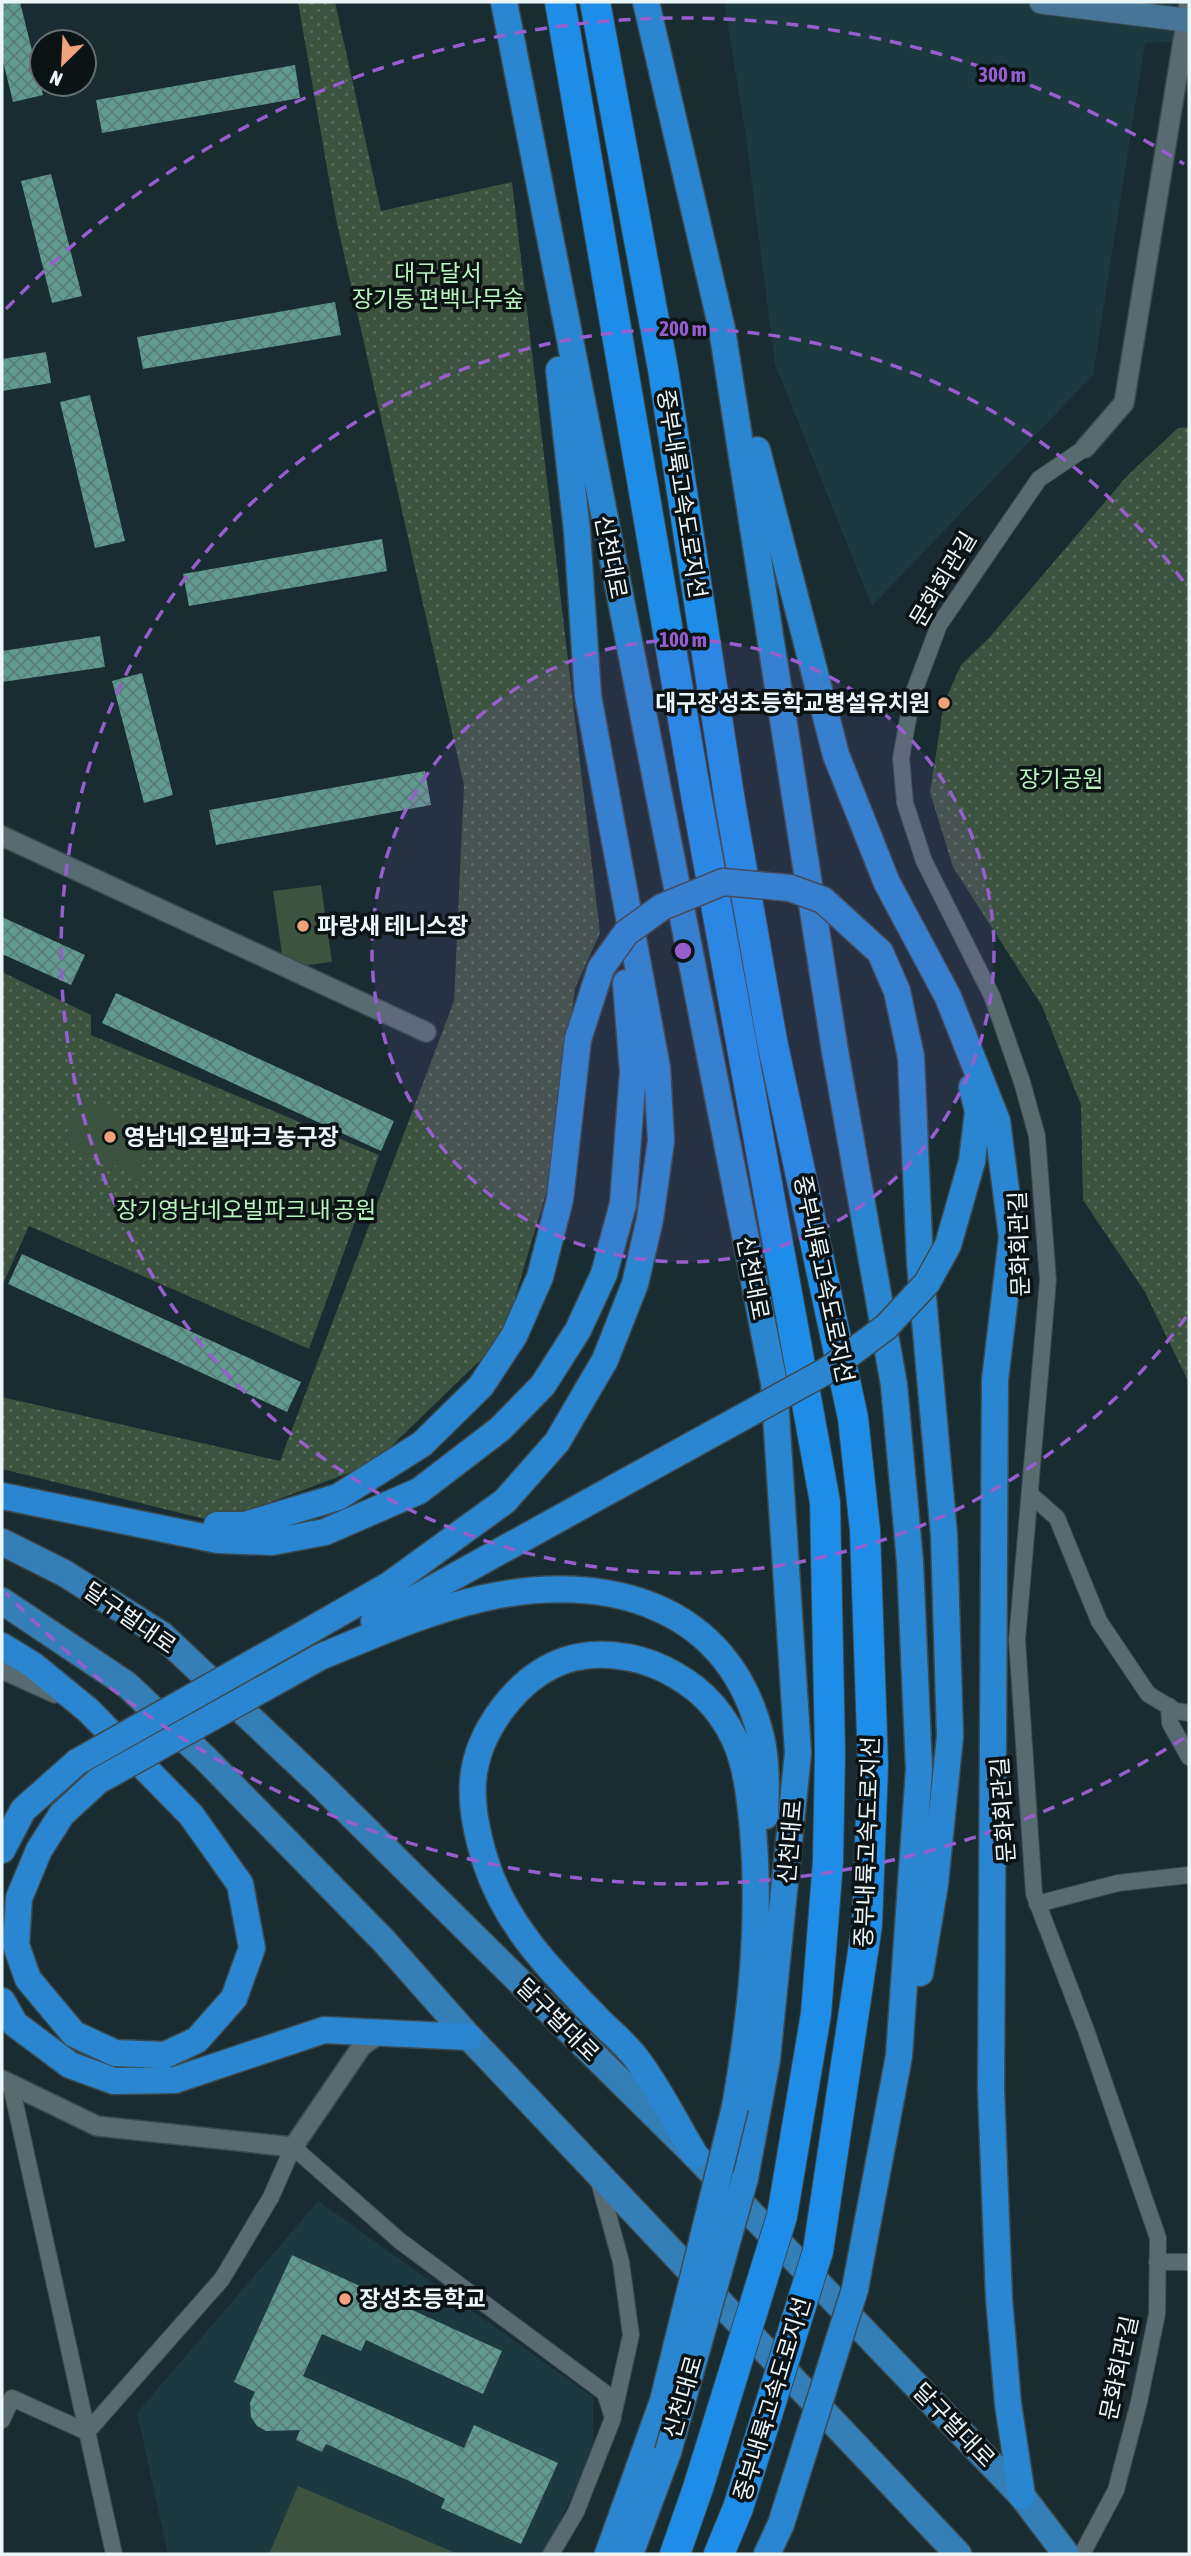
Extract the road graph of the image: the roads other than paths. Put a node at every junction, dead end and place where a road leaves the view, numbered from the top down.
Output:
1 (504, 2) edge
2 (560, 2) edge
3 (594, 2) edge
4 (1041, 2) edge
5 (646, 5) edge
6 (1188, 14) edge
7 (539, 186) junction
8 (722, 329) junction
9 (1085, 447) joint
10 (2, 836) edge
11 (614, 838) junction
12 (948, 997) junction
13 (426, 1032) dead end
14 (1031, 1495) junction
15 (2, 1496) edge
16 (156, 1526) junction
17 (2, 1542) edge
18 (2, 1601) edge
19 (2, 1646) edge
20 (320, 1657) junction
21 (2, 1669) edge
22 (1169, 1706) junction
23 (88, 1710) junction
24 (1189, 1713) edge
25 (1189, 1757) edge
26 (2, 1850) edge
27 (1189, 1875) edge
28 (758, 1893) junction
29 (1037, 1904) junction
30 (2, 2001) edge
31 (383, 2031) junction
32 (469, 2037) junction
33 (900, 2056) junction
34 (5, 2079) edge
35 (293, 2147) junction
36 (695, 2155) junction
37 (597, 2172) junction
38 (1157, 2262) junction
39 (1189, 2262) edge
40 (7, 2396) edge
41 (613, 2418) junction
42 (2, 2420) edge
43 (88, 2432) junction
44 (1022, 2496) junction
45 (114, 2554) edge
46 (551, 2554) edge
47 (608, 2554) edge
48 (630, 2554) edge
49 (675, 2554) edge
50 (719, 2554) edge
51 (767, 2554) edge
52 (958, 2554) edge
53 (1066, 2554) edge
54 (1082, 2554) edge

1 - 7 highway, 신천대로
2 - 49 highway, 중부내륙고속도로지선, bridge
3 - 50 highway, 중부내륙고속도로지선, bridge
4 - 6 main road
5 - 8 highway
6 - 9 street, 문화회관길
7 - 11 highway
7 - 48 highway, 신천대로, bridge
8 - 12 highway
8 - 33 highway
9 - 14 street, 문화회관길
10 - 13 street
11 - 16 highway
11 - 26 highway, bridge
12 - 20 highway, bridge
12 - 44 highway
14 - 22 street
14 - 29 street, 문화회관길
15 - 16 highway
16 - 33 highway, bridge
17 - 36 main road, 달구벌대로
18 - 32 main road
19 - 23 highway
20 - 23 highway, bridge
20 - 28 highway
21 - 23 street
22 - 24 street
22 - 25 street
27 - 29 street
28 - 36 highway
28 - 47 highway, bridge
29 - 38 street, 문화회관길
30 - 31 highway
31 - 32 highway
31 - 35 street
32 - 37 main road
33 - 51 highway, bridge
34 - 35 street
34 - 43 street
35 - 41 street
35 - 43 street
36 - 44 main road, 달구벌대로
37 - 41 street
37 - 52 main road
38 - 39 street
38 - 54 street, 문화회관길
40 - 42 street
40 - 43 street
41 - 46 street
43 - 45 street
44 - 53 main road, 달구벌대로

